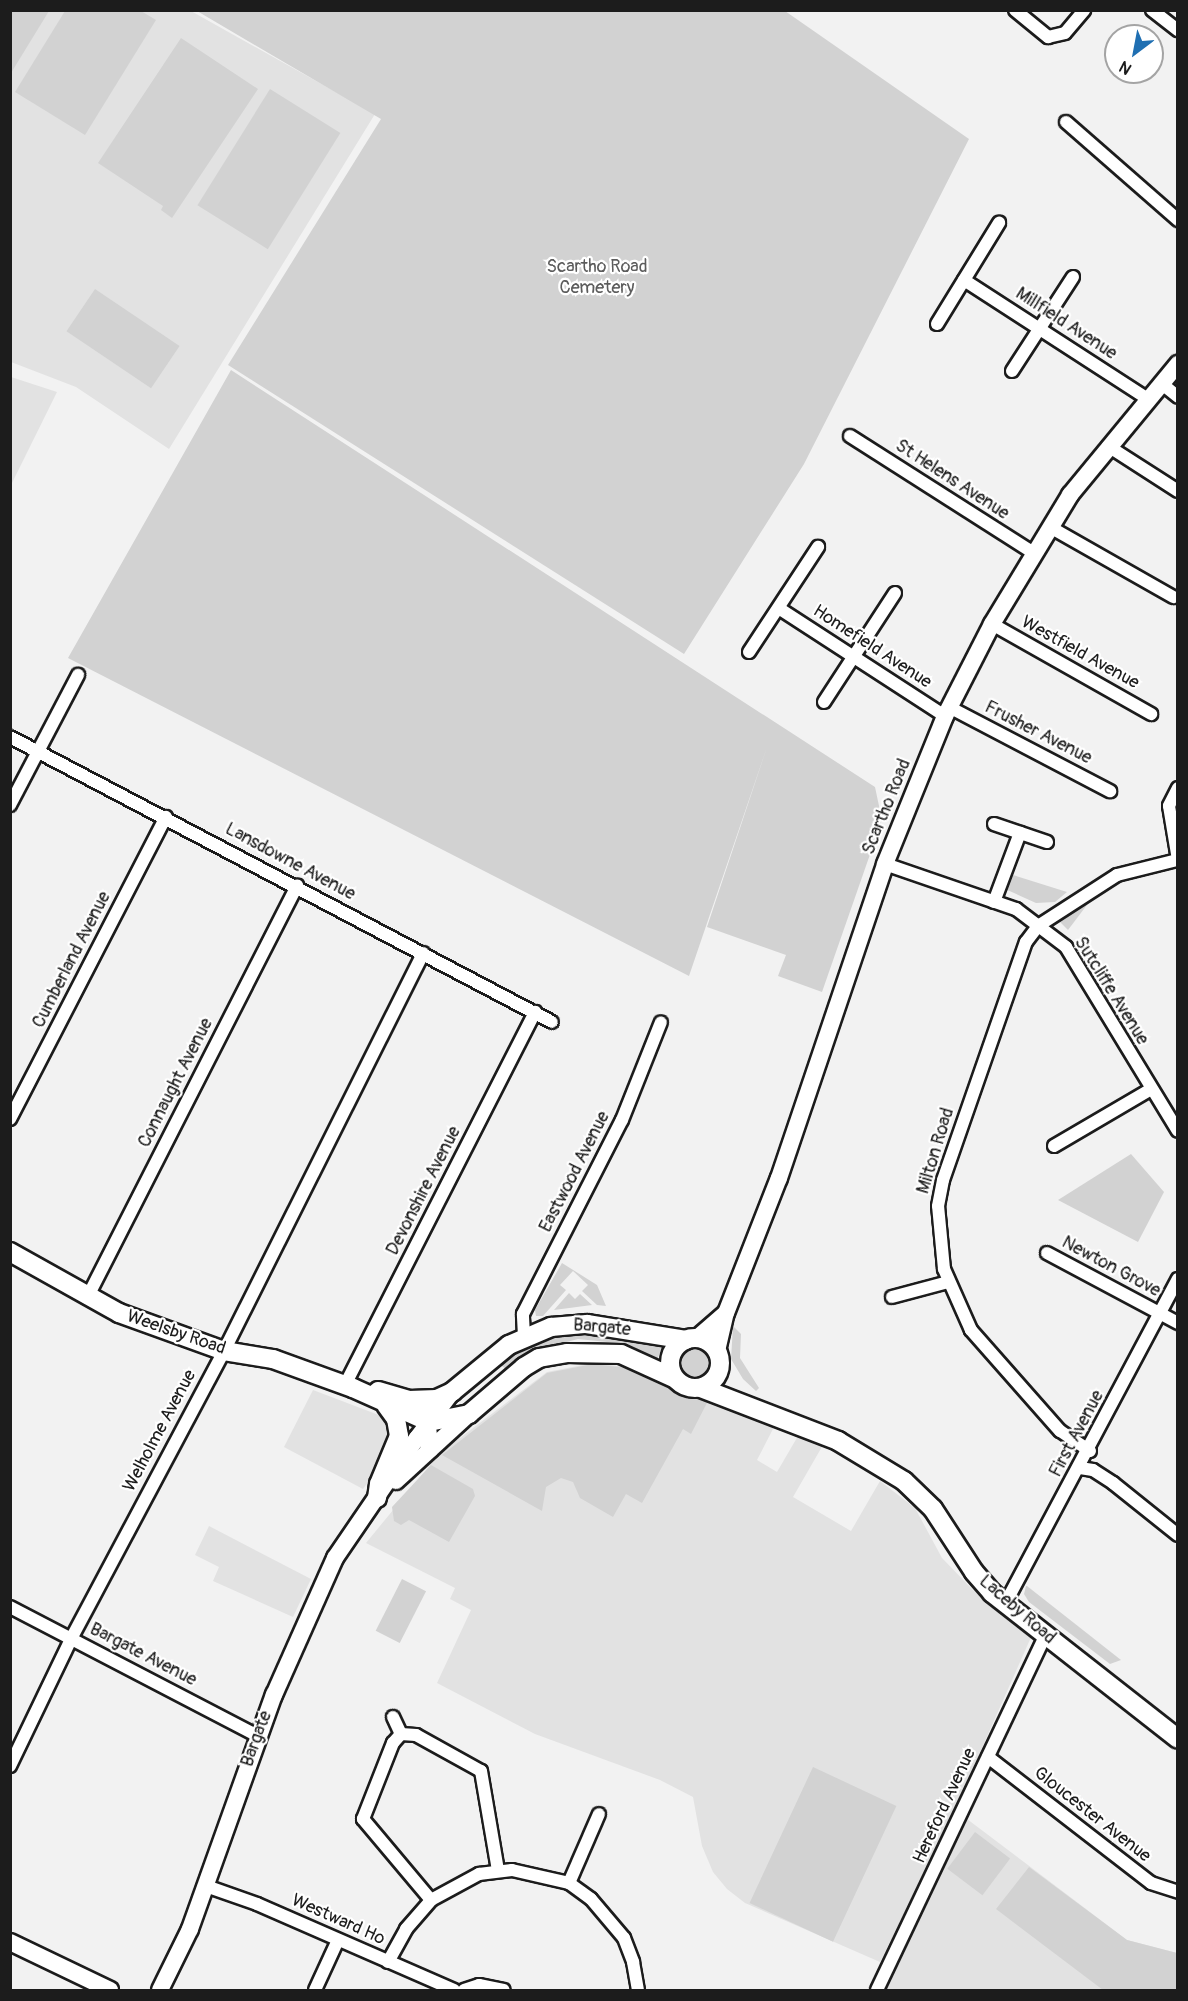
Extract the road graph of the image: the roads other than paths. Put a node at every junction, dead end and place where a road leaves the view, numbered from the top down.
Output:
1 (1015, 10) edge
2 (1084, 10) edge
3 (1152, 10) edge
4 (1178, 30) edge
5 (1066, 122) dead end
6 (1178, 220) edge
7 (999, 224) dead end
8 (1072, 277) dead end
9 (964, 280) junction
10 (937, 324) dead end
11 (1041, 328) junction
12 (1178, 364) edge
13 (1012, 371) dead end
14 (1161, 383) junction
15 (1178, 397) edge
16 (1148, 399) junction
17 (850, 436) dead end
18 (1108, 446) junction
19 (1178, 491) edge
20 (1050, 527) junction
21 (818, 546) dead end
22 (1035, 554) junction
23 (895, 593) dead end
24 (1173, 597) dead end
25 (780, 609) junction
26 (992, 624) junction
27 (749, 652) dead end
28 (855, 658) junction
29 (78, 675) dead end
30 (824, 702) dead end
31 (947, 712) junction
32 (1151, 714) dead end
33 (10, 737) edge
34 (38, 752) junction
35 (1178, 788) edge
36 (1110, 791) dead end
37 (10, 805) edge
38 (166, 817) junction
39 (994, 824) dead end
40 (1020, 833) junction
41 (1047, 842) dead end
42 (1177, 860) edge
43 (885, 864) junction
44 (297, 885) junction
45 (994, 902) junction
46 (1038, 926) junction
47 (423, 953) junction
48 (535, 1012) junction
49 (552, 1022) dead end
50 (661, 1022) dead end
51 (1151, 1089) junction
52 (10, 1119) edge
53 (1178, 1131) edge
54 (1054, 1146) dead end
55 (10, 1252) edge
56 (1047, 1253) dead end
57 (1178, 1279) edge
58 (948, 1282) junction
59 (87, 1298) junction
60 (892, 1298) dead end
61 (726, 1313) junction
62 (1159, 1313) junction
63 (1178, 1323) edge
64 (524, 1336) junction
65 (691, 1339) junction
66 (224, 1351) junction
67 (717, 1351) junction
68 (489, 1361) junction
69 (720, 1369) junction
70 (674, 1378) junction
71 (506, 1380) junction
72 (349, 1386) junction
73 (701, 1388) junction
74 (452, 1392) junction
75 (409, 1400) junction
76 (386, 1405) junction
77 (469, 1414) junction
78 (429, 1422) junction
79 (813, 1430) junction
80 (430, 1449) junction
81 (1090, 1451) junction
82 (1080, 1468) junction
83 (377, 1498) junction
84 (1178, 1535) edge
85 (1005, 1604) junction
86 (10, 1607) edge
87 (1045, 1636) junction
88 (71, 1639) junction
89 (393, 1717) dead end
90 (401, 1734) junction
91 (258, 1736) junction
92 (1178, 1739) edge
93 (988, 1757) junction
94 (10, 1766) edge
95 (599, 1814) dead end
96 (498, 1870) junction
97 (568, 1882) junction
98 (206, 1886) junction
99 (1178, 1892) edge
100 (431, 1900) junction
101 (338, 1940) junction
102 (10, 1942) edge
103 (388, 1962) junction
104 (110, 1990) edge
105 (160, 1990) edge
106 (315, 1990) edge
107 (454, 1990) edge
108 (464, 1990) edge
109 (504, 1990) edge
110 (638, 1990) edge
111 (877, 1990) edge

1 - 2 street
3 - 4 street
5 - 6 street
7 - 9 street
8 - 11 street
9 - 10 street
9 - 11 street, Millfield Avenue
11 - 13 street
11 - 16 street, Millfield Avenue
12 - 14 main road, Scartho Road
14 - 15 street
14 - 16 main road, Scartho Road
16 - 18 main road, Scartho Road
17 - 22 street, St Helens Avenue
18 - 19 street
18 - 20 main road, Scartho Road
20 - 22 main road, Scartho Road
20 - 24 street
21 - 25 street
22 - 26 main road, Scartho Road
23 - 28 street
25 - 27 street
25 - 28 street, Homefield Avenue
26 - 31 main road, Scartho Road
26 - 32 street, Westfield Avenue
28 - 30 street
28 - 31 street, Homefield Avenue
29 - 34 street
31 - 36 street, Frusher Avenue
31 - 43 main road, Scartho Road
33 - 34 street, Lansdowne Avenue
34 - 37 street
34 - 38 street, Lansdowne Avenue
35 - 42 street
38 - 44 street, Lansdowne Avenue
38 - 52 street, Cumberland Avenue
39 - 40 street
40 - 41 street
40 - 45 street
42 - 46 street
43 - 45 street, Sutcliffe Avenue
43 - 61 main road, Scartho Road
44 - 47 street, Lansdowne Avenue
44 - 59 street, Connaught Avenue
45 - 46 street, Sutcliffe Avenue
46 - 51 street, Sutcliffe Avenue
46 - 58 street, Milton Road
47 - 48 street, Lansdowne Avenue
47 - 66 street, Welholme Avenue
48 - 49 street, Lansdowne Avenue
48 - 72 street, Devonshire Avenue
50 - 64 street, Eastwood Avenue
51 - 53 street, Sutcliffe Avenue
51 - 54 street
55 - 59 highway, Weelsby Road
56 - 62 street, Newton Grove
57 - 62 street, First Avenue
58 - 60 street
58 - 81 street, Milton Road
59 - 66 highway, Weelsby Road
61 - 65 main road, Scartho Road
61 - 67 main road, Scartho Road
62 - 63 street, Newton Grove
62 - 81 street, First Avenue
64 - 65 highway, Bargate
64 - 68 highway, Bargate
65 - 67 highway
65 - 70 highway
66 - 72 highway, Weelsby Road
66 - 88 street, Welholme Avenue
67 - 69 highway
68 - 71 highway
68 - 74 highway, Bargate
69 - 73 highway
69 - 79 highway, Laceby Road
70 - 71 highway, Bargate
70 - 73 highway
71 - 77 highway, Bargate
72 - 75 highway, Weelsby Road
72 - 76 highway, Weelsby Road
73 - 79 highway, Laceby Road
74 - 75 highway, Weelsby Road
74 - 78 main road, Bargate
75 - 78 highway
76 - 78 highway, Weelsby Road
76 - 83 highway
77 - 78 highway
77 - 80 main road, Bargate
78 - 80 highway
78 - 83 main road, Bargate
79 - 85 highway, Laceby Road
80 - 83 main road, Bargate
81 - 82 street, First Avenue
82 - 84 street
82 - 85 street, First Avenue
83 - 91 main road, Bargate
85 - 87 highway, Laceby Road
86 - 88 street, Bargate Avenue
87 - 92 highway, Laceby Road
87 - 93 street, Hereford Avenue
88 - 91 street, Bargate Avenue
88 - 94 street, Welholme Avenue
89 - 90 street
90 - 96 street
90 - 100 street
91 - 98 main road, Bargate
93 - 99 street, Gloucester Avenue
93 - 111 street, Hereford Avenue
95 - 97 street
96 - 97 street
96 - 100 street
97 - 110 street
98 - 101 street, Westward Ho
98 - 105 main road, Bargate
100 - 103 street
101 - 103 street, Westward Ho
101 - 106 street
102 - 104 main road
103 - 107 street, Westward Ho
108 - 109 street

